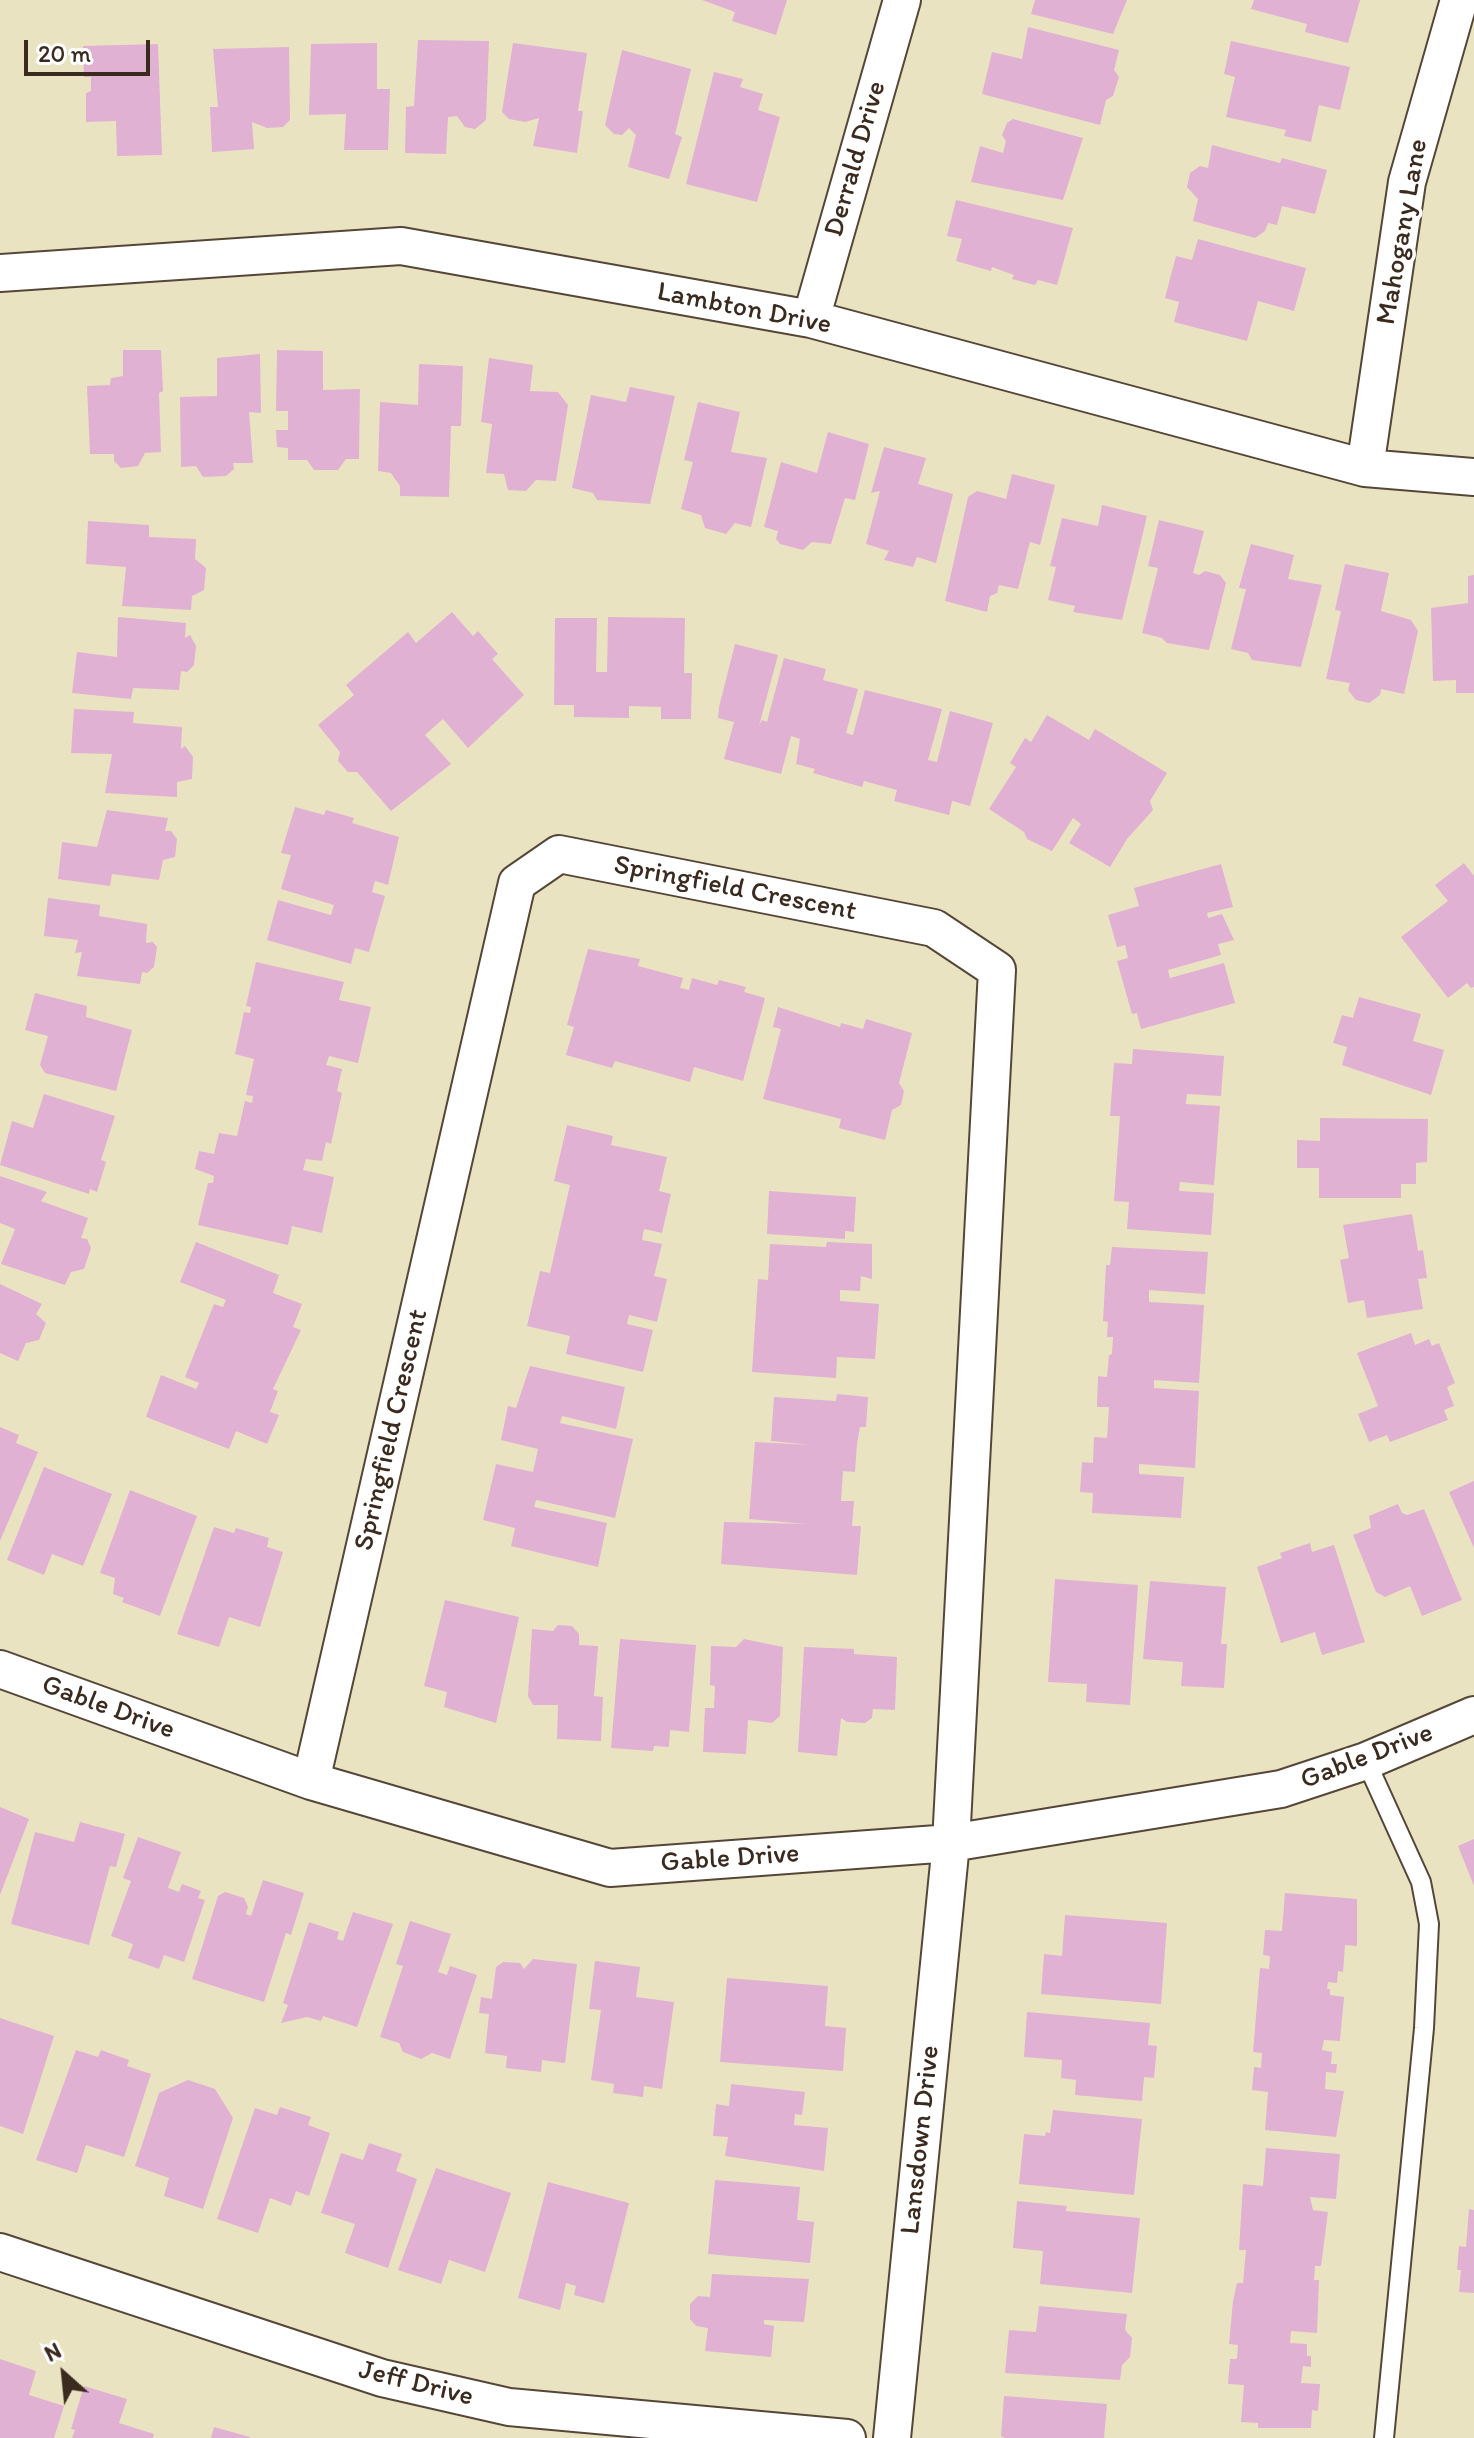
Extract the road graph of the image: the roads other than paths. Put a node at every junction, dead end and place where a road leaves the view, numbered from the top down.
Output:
1 (902, 0) edge
2 (1459, 0) edge
3 (0, 273) edge
4 (811, 319) junction
5 (1365, 468) junction
6 (1474, 477) edge
7 (0, 1669) edge
8 (1474, 1715) edge
9 (1366, 1761) junction
10 (311, 1781) junction
11 (951, 1843) junction
12 (0, 2252) edge
13 (847, 2438) edge
14 (892, 2438) edge
15 (1384, 2438) edge

1 - 4 street, Derrald Drive
2 - 5 street, Mahogany Lane
3 - 4 street, Lambton Drive
4 - 5 street, Lambton Drive
5 - 6 street, Lambton Drive
7 - 10 street, Gable Drive
8 - 9 street, Gable Drive
9 - 11 street, Gable Drive
9 - 15 lane
10 - 11 street, Gable Drive
10 - 11 street, Springfield Crescent
11 - 14 street, Lansdown Drive
12 - 13 street, Jeff Drive

